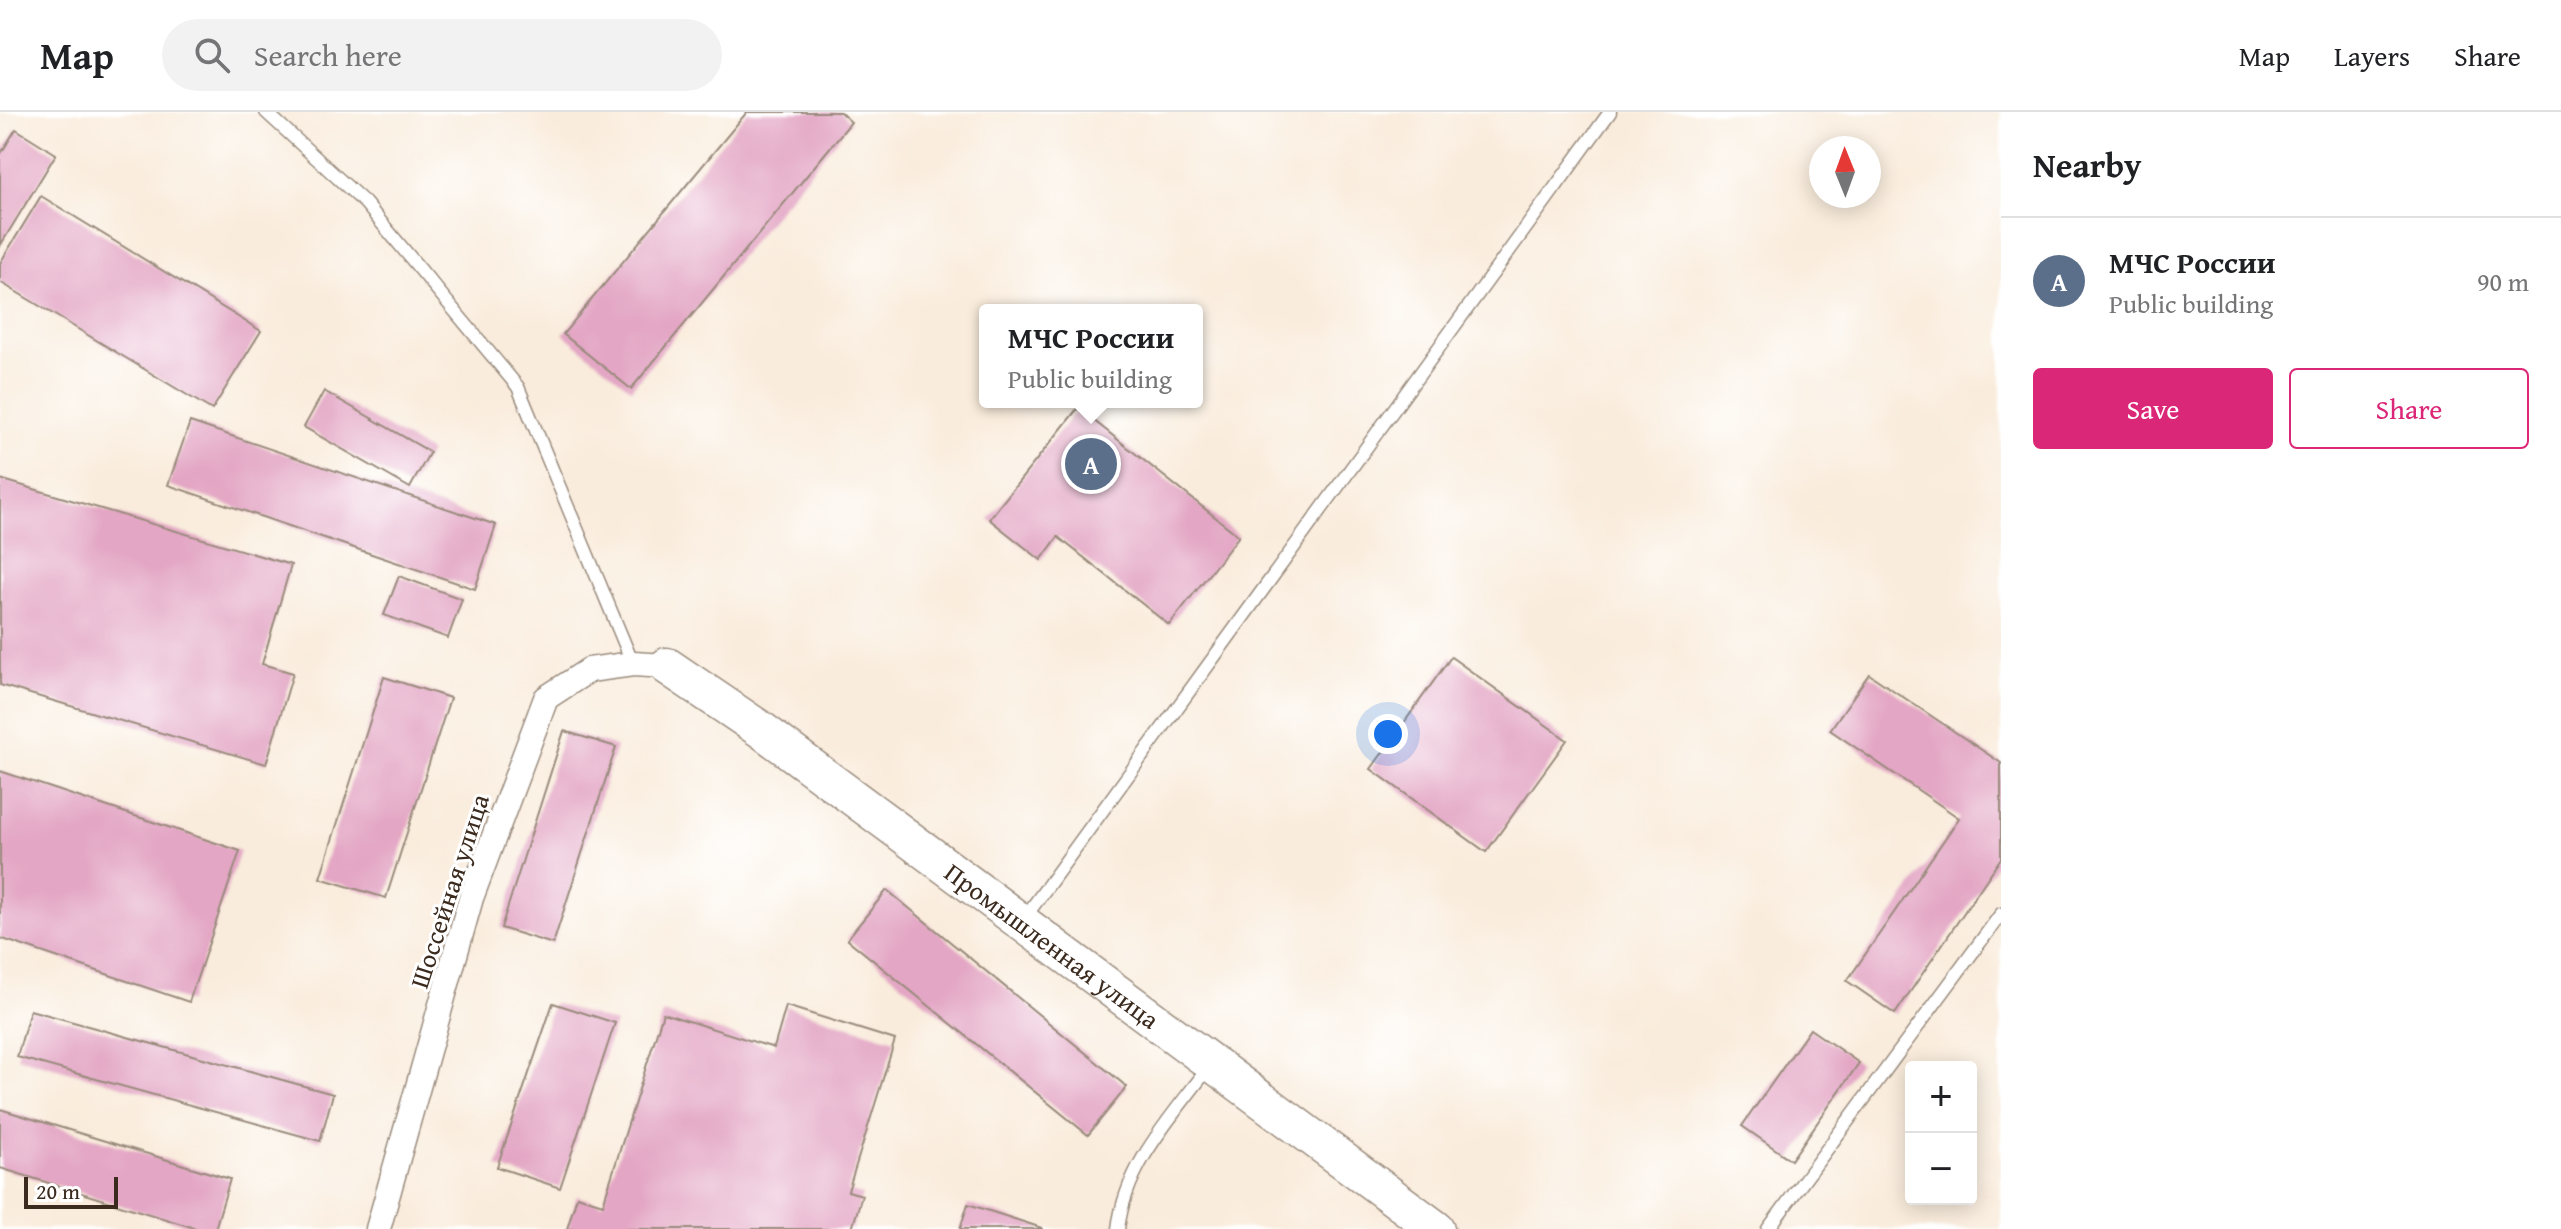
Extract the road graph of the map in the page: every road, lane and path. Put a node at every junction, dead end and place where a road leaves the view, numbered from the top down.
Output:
1 (266, 112) edge
2 (1610, 112) edge
3 (650, 665) junction
4 (2001, 914) edge
5 (1021, 923) junction
6 (1212, 1063) junction
7 (378, 1229) edge
8 (1118, 1229) edge
9 (1436, 1229) edge
10 (1768, 1229) edge

1 - 3 lane
2 - 5 lane
3 - 5 street, Промышленная улица
3 - 7 street, Шоссейная улица
4 - 10 lane
5 - 6 street, Промышленная улица
6 - 8 lane
6 - 9 street, Промышленная улица

